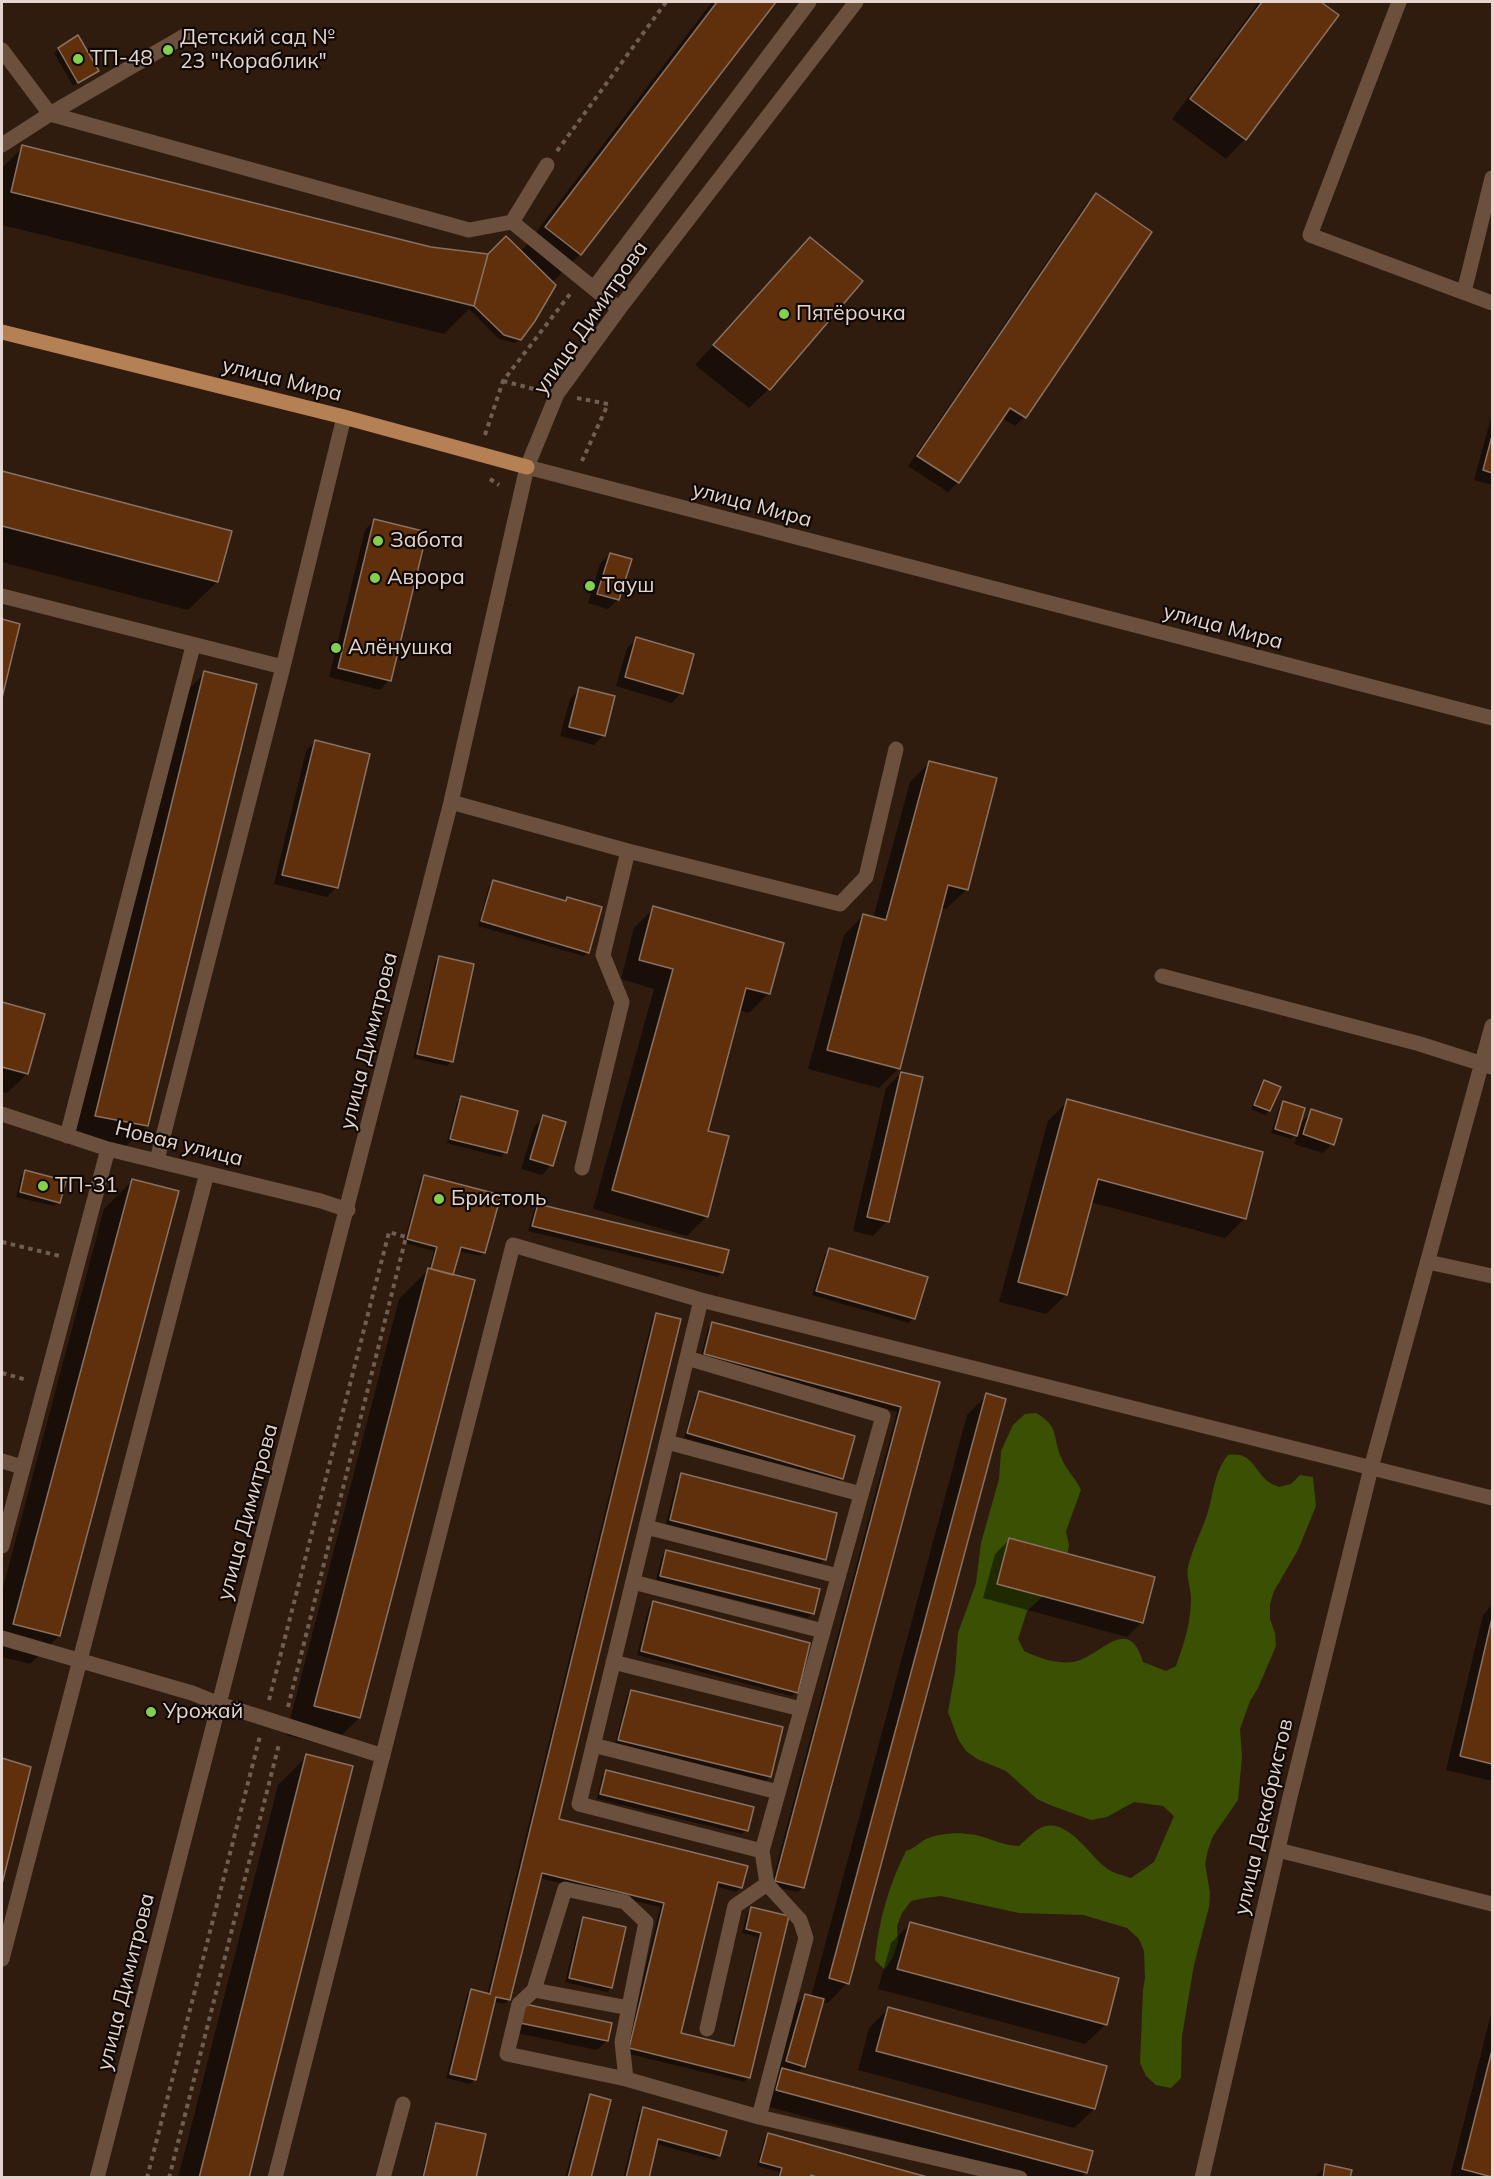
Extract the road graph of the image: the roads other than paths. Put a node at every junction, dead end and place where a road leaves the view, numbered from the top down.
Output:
1 (809, 2) edge
2 (856, 2) edge
3 (1399, 2) edge
4 (186, 35) dead end
5 (2, 50) edge
6 (50, 114) junction
7 (2, 145) edge
8 (547, 165) road end
9 (1492, 178) edge
10 (512, 222) junction
11 (594, 288) junction
12 (1464, 292) junction
13 (1492, 303) edge
14 (619, 309) junction
15 (2, 332) edge
16 (344, 417) junction
17 (527, 467) junction
18 (2, 596) edge
19 (193, 646) junction
20 (283, 667) junction
21 (1492, 718) edge
22 (897, 749) dead end
23 (451, 802) junction
24 (628, 851) junction
25 (1162, 976) dead end
26 (1492, 1026) edge
27 (1487, 1066) edge
28 (2, 1113) edge
29 (68, 1136) junction
30 (108, 1149) junction
31 (157, 1160) junction
32 (582, 1167) dead end
33 (207, 1173) junction
34 (348, 1210) junction
35 (1428, 1262) junction
36 (1492, 1276) edge
37 (701, 1300) junction
38 (687, 1359) junction
39 (667, 1442) junction
40 (2, 1461) edge
41 (22, 1467) junction
42 (1371, 1468) junction
43 (861, 1494) junction
44 (1492, 1498) edge
45 (646, 1527) junction
46 (2, 1546) edge
47 (838, 1576) junction
48 (633, 1582) junction
49 (823, 1631) junction
50 (2, 1638) edge
51 (79, 1661) junction
52 (613, 1662) junction
53 (219, 1704) junction
54 (801, 1708) junction
55 (593, 1745) junction
56 (383, 1756) junction
57 (778, 1792) junction
58 (1278, 1850) junction
59 (762, 1851) junction
60 (767, 1884) junction
61 (1492, 1904) edge
62 (2, 1959) edge
63 (534, 1990) junction
64 (629, 2008) junction
65 (707, 2029) dead end
66 (626, 2079) junction
67 (404, 2104) dead end
68 (759, 2117) junction
69 (97, 2178) edge
70 (275, 2178) edge
71 (383, 2178) edge
72 (1020, 2178) edge
73 (1202, 2178) edge

1 - 11 street
2 - 14 street, улица Димитрова
3 - 12 street
4 - 6 street
5 - 6 street
6 - 7 street
6 - 10 street
8 - 10 street
9 - 12 street
10 - 11 street
11 - 14 street
12 - 13 street
14 - 17 street, улица Димитрова
15 - 16 main road, улица Мира
16 - 17 main road, улица Мира
16 - 20 street
17 - 21 street, улица Мира
17 - 23 street, улица Димитрова
18 - 19 street
19 - 20 street
19 - 29 street
20 - 31 street
22 - 24 street
23 - 24 street
23 - 34 street, улица Димитрова
24 - 32 street
25 - 27 street
26 - 27 street
27 - 35 street, улица Декабристов
28 - 29 street, Новая улица
29 - 30 street, Новая улица
30 - 31 street, Новая улица
30 - 41 street
31 - 33 street, Новая улица
33 - 34 street, Новая улица
33 - 51 street
34 - 53 street, улица Димитрова
35 - 36 street
35 - 42 street, улица Декабристов
37 - 38 street
37 - 42 street
37 - 56 street
38 - 39 street
38 - 43 street
39 - 43 street
39 - 45 street
40 - 41 street
41 - 46 street
42 - 44 street
42 - 58 street, улица Декабристов
43 - 47 street
45 - 47 street
45 - 48 street
47 - 49 street
48 - 49 street
48 - 52 street
49 - 54 street
50 - 51 street
51 - 53 street
51 - 62 street
52 - 54 street
52 - 55 street
53 - 56 street
53 - 69 street, улица Димитрова
54 - 57 street
55 - 57 street
55 - 59 street
56 - 70 street
57 - 59 street
58 - 61 street
58 - 73 street, улица Декабристов
59 - 60 street
60 - 65 street
60 - 68 street
63 - 64 street
63 - 64 street
63 - 66 street
64 - 66 street
66 - 68 street
67 - 71 street
68 - 72 street

